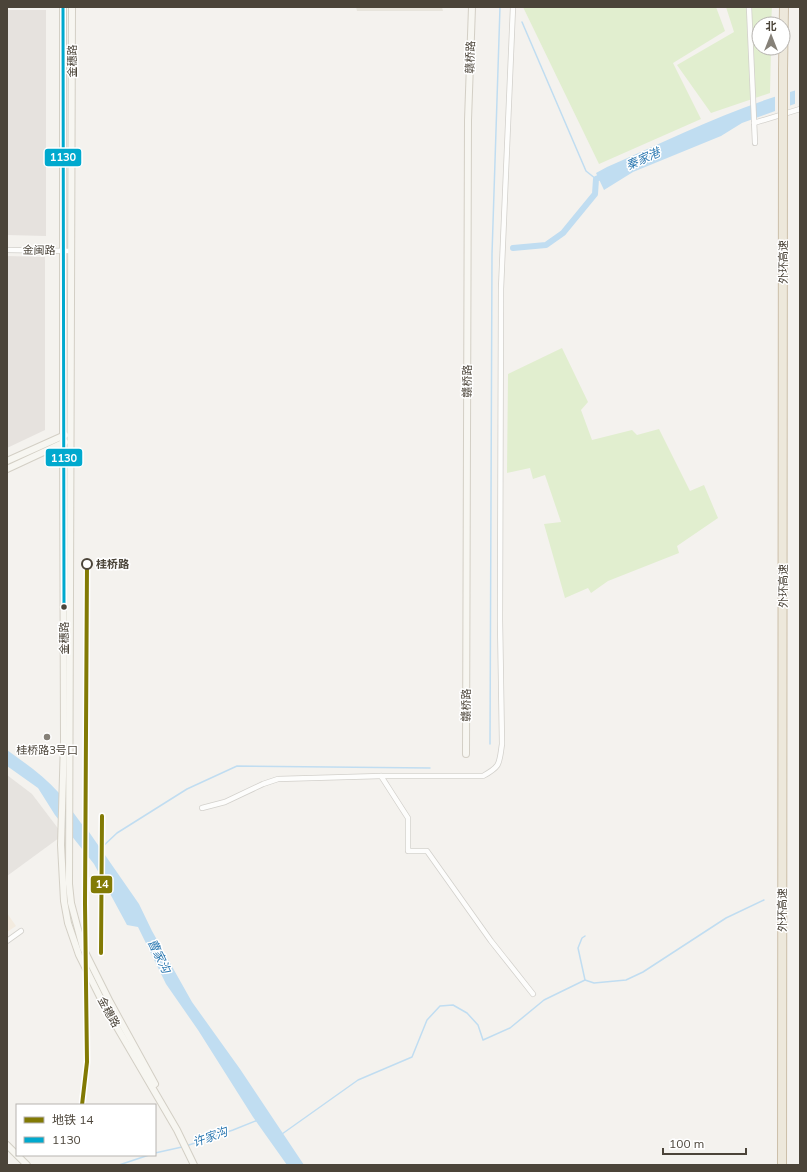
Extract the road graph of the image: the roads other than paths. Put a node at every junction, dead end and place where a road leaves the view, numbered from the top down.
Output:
1 (63, 7) edge
2 (72, 7) edge
3 (472, 7) edge
4 (513, 7) edge
5 (749, 7) edge
6 (784, 7) edge
7 (800, 109) edge
8 (754, 121) junction
9 (755, 143) dead end
10 (7, 250) edge
11 (62, 250) junction
12 (71, 251) junction
13 (62, 436) junction
14 (70, 437) junction
15 (63, 443) junction
16 (7, 461) edge
17 (7, 469) edge
18 (466, 754) dead end
19 (66, 772) junction
20 (381, 776) junction
21 (202, 808) dead end
22 (21, 931) dead end
23 (7, 941) edge
24 (533, 994) dead end
25 (178, 1130) junction
26 (7, 1145) edge
27 (16, 1154) edge
28 (18, 1156) edge
29 (27, 1165) edge
30 (196, 1165) edge
31 (782, 1165) edge

1 - 11 street, 金穗路
2 - 12 street, 金穗路
3 - 18 street, 赣桥路
4 - 20 street
5 - 8 street
6 - 31 highway, 外环高速, bridge
7 - 8 street
8 - 9 street
10 - 11 street, 金闽路
11 - 12 street, 金闽路
11 - 13 street, 金穗路
12 - 14 street, 金穗路
13 - 14 street
13 - 15 street, 金穗路
13 - 16 street
14 - 15 street
14 - 19 street, 金穗路
15 - 17 street
15 - 19 street, 金穗路
19 - 25 street, 金穗路
19 - 25 street, 金穗路
20 - 21 street
20 - 24 street
22 - 23 street
25 - 30 street, 金穗路
26 - 27 street
28 - 29 street

